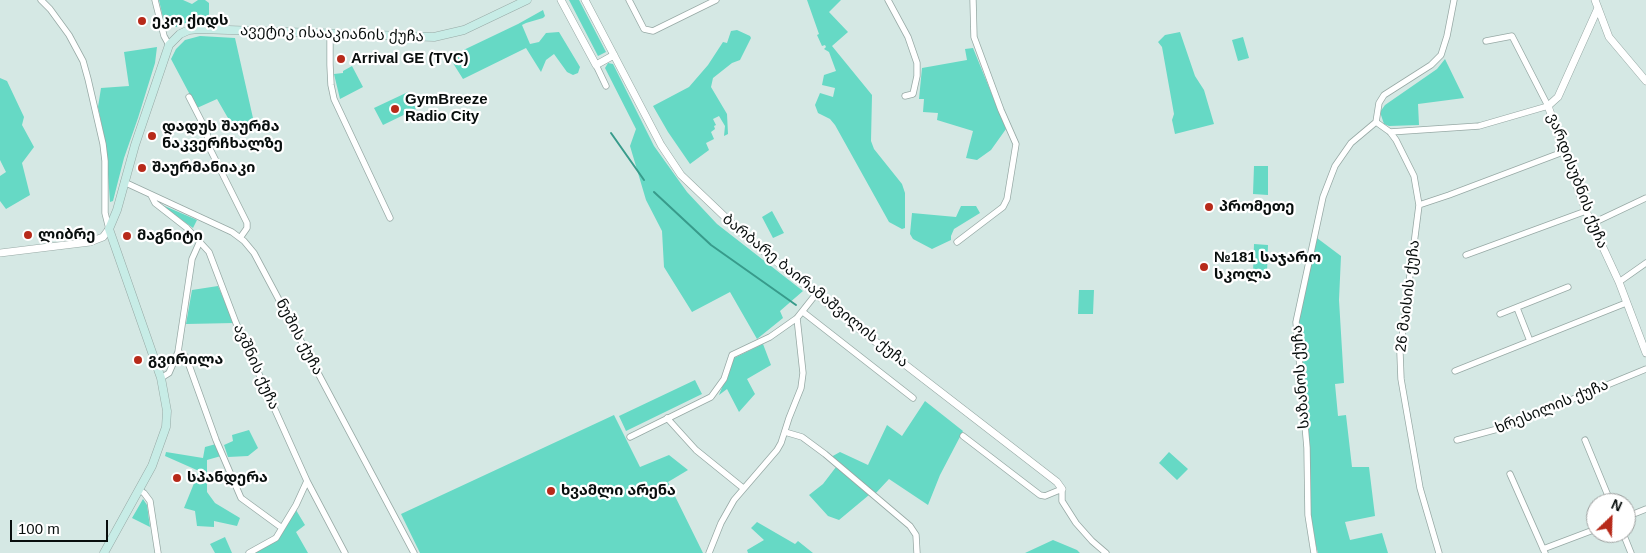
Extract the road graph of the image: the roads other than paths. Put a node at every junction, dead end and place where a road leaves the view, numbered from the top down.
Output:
1 (41, 0) edge
2 (155, 0) edge
3 (526, 0) edge
4 (561, 0) edge
5 (585, 0) edge
6 (630, 0) edge
7 (716, 0) edge
8 (888, 0) edge
9 (973, 0) edge
10 (1454, 0) edge
11 (1595, 0) edge
12 (1598, 8) junction
13 (330, 34) junction
14 (1486, 41) dead end
15 (169, 45) junction
16 (614, 55) junction
17 (596, 65) junction
18 (1646, 81) edge
19 (606, 86) dead end
20 (906, 96) dead end
21 (189, 97) dead end
22 (1548, 106) junction
23 (1376, 122) junction
24 (1390, 132) junction
25 (1564, 152) junction
26 (124, 182) junction
27 (151, 195) junction
28 (1646, 198) edge
29 (1419, 205) junction
30 (1586, 211) junction
31 (390, 218) dead end
32 (1591, 224) junction
33 (109, 229) junction
34 (240, 238) junction
35 (200, 241) junction
36 (957, 242) dead end
37 (0, 253) edge
38 (1466, 255) dead end
39 (1646, 263) edge
40 (1619, 282) junction
41 (1568, 288) dead end
42 (816, 294) junction
43 (1626, 303) junction
44 (1517, 308) junction
45 (803, 312) junction
46 (1500, 314) dead end
47 (797, 318) junction
48 (1530, 341) junction
49 (1644, 342) edge
50 (178, 352) junction
51 (1646, 353) edge
52 (1646, 369) edge
53 (1455, 371) dead end
54 (161, 378) junction
55 (913, 398) dead end
56 (667, 418) junction
57 (785, 432) junction
58 (963, 436) dead end
59 (630, 437) dead end
60 (1457, 440) dead end
61 (1585, 440) dead end
62 (1510, 474) dead end
63 (307, 481) junction
64 (743, 488) junction
65 (1062, 489) junction
66 (139, 490) junction
67 (1607, 493) edge
68 (282, 528) junction
69 (1586, 532) edge
70 (1544, 551) edge
71 (104, 553) edge
72 (158, 553) edge
73 (249, 553) edge
74 (346, 553) edge
75 (414, 553) edge
76 (708, 553) edge
77 (917, 553) edge
78 (1106, 553) edge
79 (1314, 553) edge
80 (1439, 553) edge

1 - 33 street
2 - 15 street
3 - 13 main road, ავეტიკ ისააკიანის ქუჩა
4 - 17 street
5 - 16 street, ბარბარე ბაირამაშვილის ქუჩა
6 - 7 street
8 - 20 street
9 - 36 street
10 - 23 street
11 - 12 street
12 - 18 street
12 - 22 street
13 - 15 main road, ავეტიკ ისააკიანის ქუჩა
13 - 31 street
14 - 22 street, ვარდისუბნის ქუჩა
15 - 26 main road
16 - 17 street
16 - 42 street, ბარბარე ბაირამაშვილის ქუჩა
17 - 19 street
21 - 34 street
22 - 24 street
22 - 25 street, ვარდისუბნის ქუჩა
23 - 24 street
23 - 79 street, საზანოს ქუჩა
24 - 29 street, 26 მაისის ქუჩა
25 - 29 street
25 - 30 street, ვარდისუბნის ქუჩა
26 - 27 street, ნუშის ქუჩა
26 - 33 main road
27 - 34 street, ნუშის ქუჩა
27 - 35 street, ავშნის ქუჩა
28 - 32 street
29 - 80 street, 26 მაისის ქუჩა
30 - 32 street, ვარდისუბნის ქუჩა
30 - 38 street
32 - 40 street, ვარდისუბნის ქუჩა
33 - 37 street
33 - 54 main road
34 - 75 street, ნუშის ქუჩა
35 - 50 street
35 - 63 street, ავშნის ქუჩა
39 - 40 street
40 - 43 street, ვარდისუბნის ქუჩა
41 - 44 street
42 - 45 street
42 - 65 street, ბარბარე ბაირამაშვილის ქუჩა
43 - 48 street
43 - 49 street, ვარდისუბნის ქუჩა
44 - 46 street
44 - 48 street
45 - 47 street
45 - 55 street, ბარბარე ბაირამაშვილის ქუჩა
47 - 56 street
47 - 57 street
48 - 53 street
49 - 51 street, ვარდისუბნის ქუჩა
50 - 54 street
50 - 68 street
52 - 60 street, ხრესილის ქუჩა
54 - 66 main road
56 - 59 street
56 - 64 street
57 - 64 street
57 - 77 street
58 - 65 street
61 - 67 street
62 - 70 street
63 - 68 street
63 - 74 street, ავშნის ქუჩა
64 - 76 street
65 - 78 street, ბარბარე ბაირამაშვილის ქუჩა
66 - 71 main road
66 - 72 street
68 - 73 street
69 - 70 street

